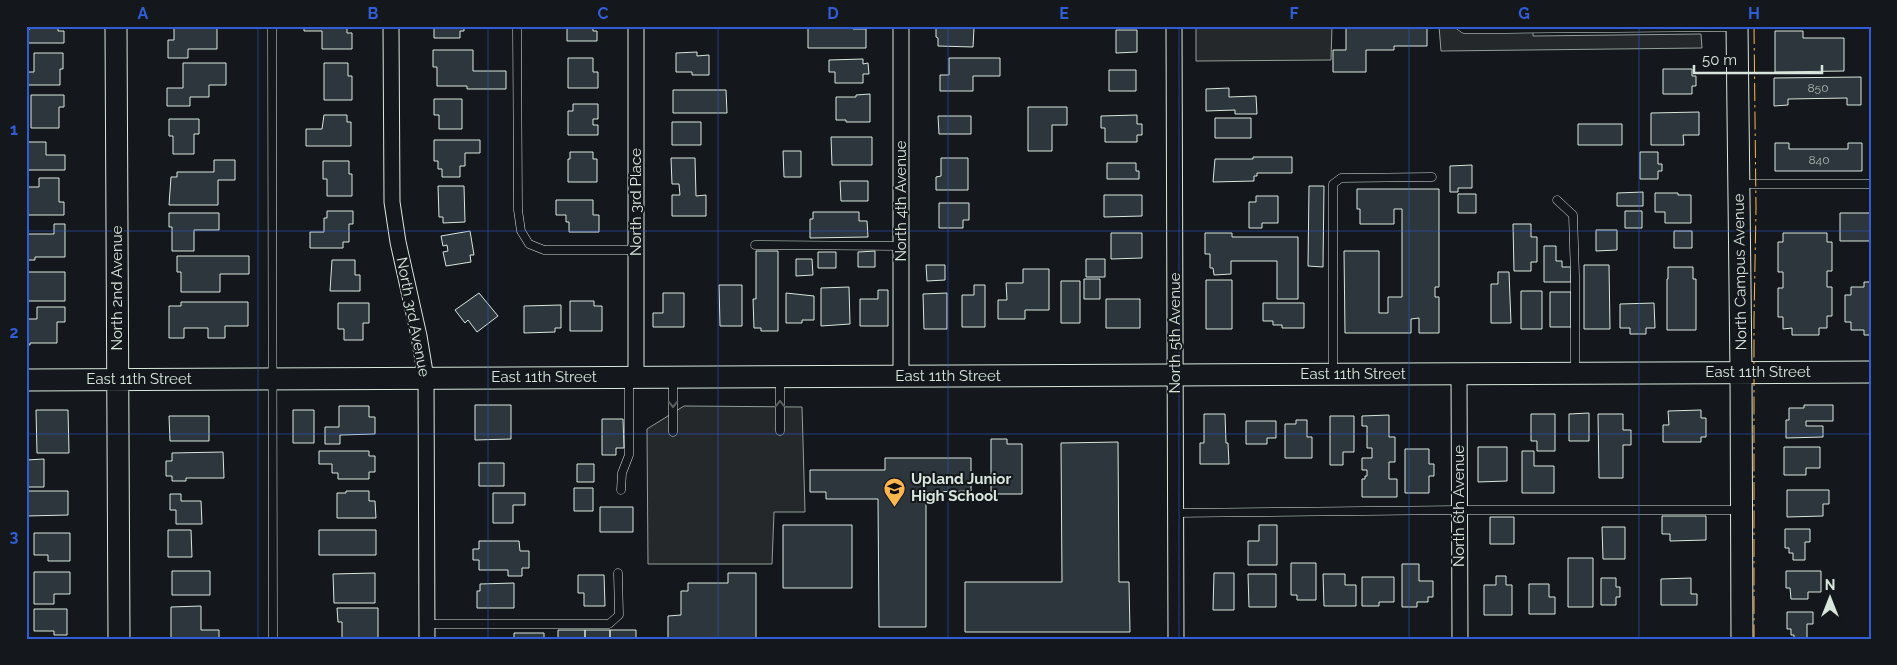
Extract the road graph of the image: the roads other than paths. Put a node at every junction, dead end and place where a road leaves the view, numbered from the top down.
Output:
1 (116, 26) edge
2 (272, 26) edge
3 (391, 26) edge
4 (517, 26) edge
5 (636, 26) edge
6 (901, 26) edge
7 (1174, 26) edge
8 (1460, 26) edge
9 (1737, 27) edge
10 (1505, 28) edge
11 (1432, 177) dead end
12 (1739, 184) junction
13 (1871, 184) edge
14 (1557, 200) dead end
15 (755, 245) dead end
16 (901, 246) junction
17 (636, 250) junction
18 (1741, 372) junction
19 (1871, 372) edge
20 (1575, 373) junction
21 (1333, 374) junction
22 (1459, 374) junction
23 (1175, 375) junction
24 (780, 376) junction
25 (901, 376) junction
26 (632, 377) junction
27 (673, 377) junction
28 (274, 378) junction
29 (426, 378) junction
30 (118, 379) junction
31 (26, 380) edge
32 (673, 432) dead end
33 (780, 432) dead end
34 (621, 490) dead end
35 (1459, 510) junction
36 (1741, 510) junction
37 (1174, 513) junction
38 (618, 573) dead end
39 (427, 631) edge
40 (119, 639) edge
41 (273, 639) edge
42 (1176, 639) edge
43 (1460, 639) edge
44 (1742, 639) edge

1 - 30 street, North 2nd Avenue
2 - 28 lane
3 - 29 street, North 3rd Avenue
4 - 17 lane
5 - 17 street, North 3rd Place
6 - 16 street, North 4th Avenue
7 - 23 street, North 5th Avenue
8 - 10 lane
9 - 10 lane
9 - 12 street, North Campus Avenue
11 - 21 lane
12 - 13 lane
12 - 18 street, North Campus Avenue
14 - 20 lane
15 - 16 lane
16 - 25 street, North 4th Avenue
17 - 26 street, North 3rd Place
18 - 19 street, East 11th Street
18 - 20 street, East 11th Street
18 - 36 street, North Campus Avenue
20 - 22 street, East 11th Street
21 - 22 street, East 11th Street
21 - 23 street, East 11th Street
22 - 35 street, North 6th Avenue
23 - 25 street, East 11th Street
23 - 37 street, North 5th Avenue
24 - 25 street, East 11th Street
24 - 27 street, East 11th Street
33 -> 24 lane
26 - 27 street, East 11th Street
26 - 29 street, East 11th Street
26 - 34 lane
27 -> 32 lane
28 - 29 street, East 11th Street
28 - 30 street, East 11th Street
28 - 41 lane
29 - 39 street, North 3rd Avenue
30 - 31 street, East 11th Street
30 - 40 street, North 2nd Avenue
35 - 36 lane
35 - 37 lane
35 - 43 street, North 6th Avenue
36 - 44 street, North Campus Avenue
37 - 42 street, North 5th Avenue
38 - 39 lane

